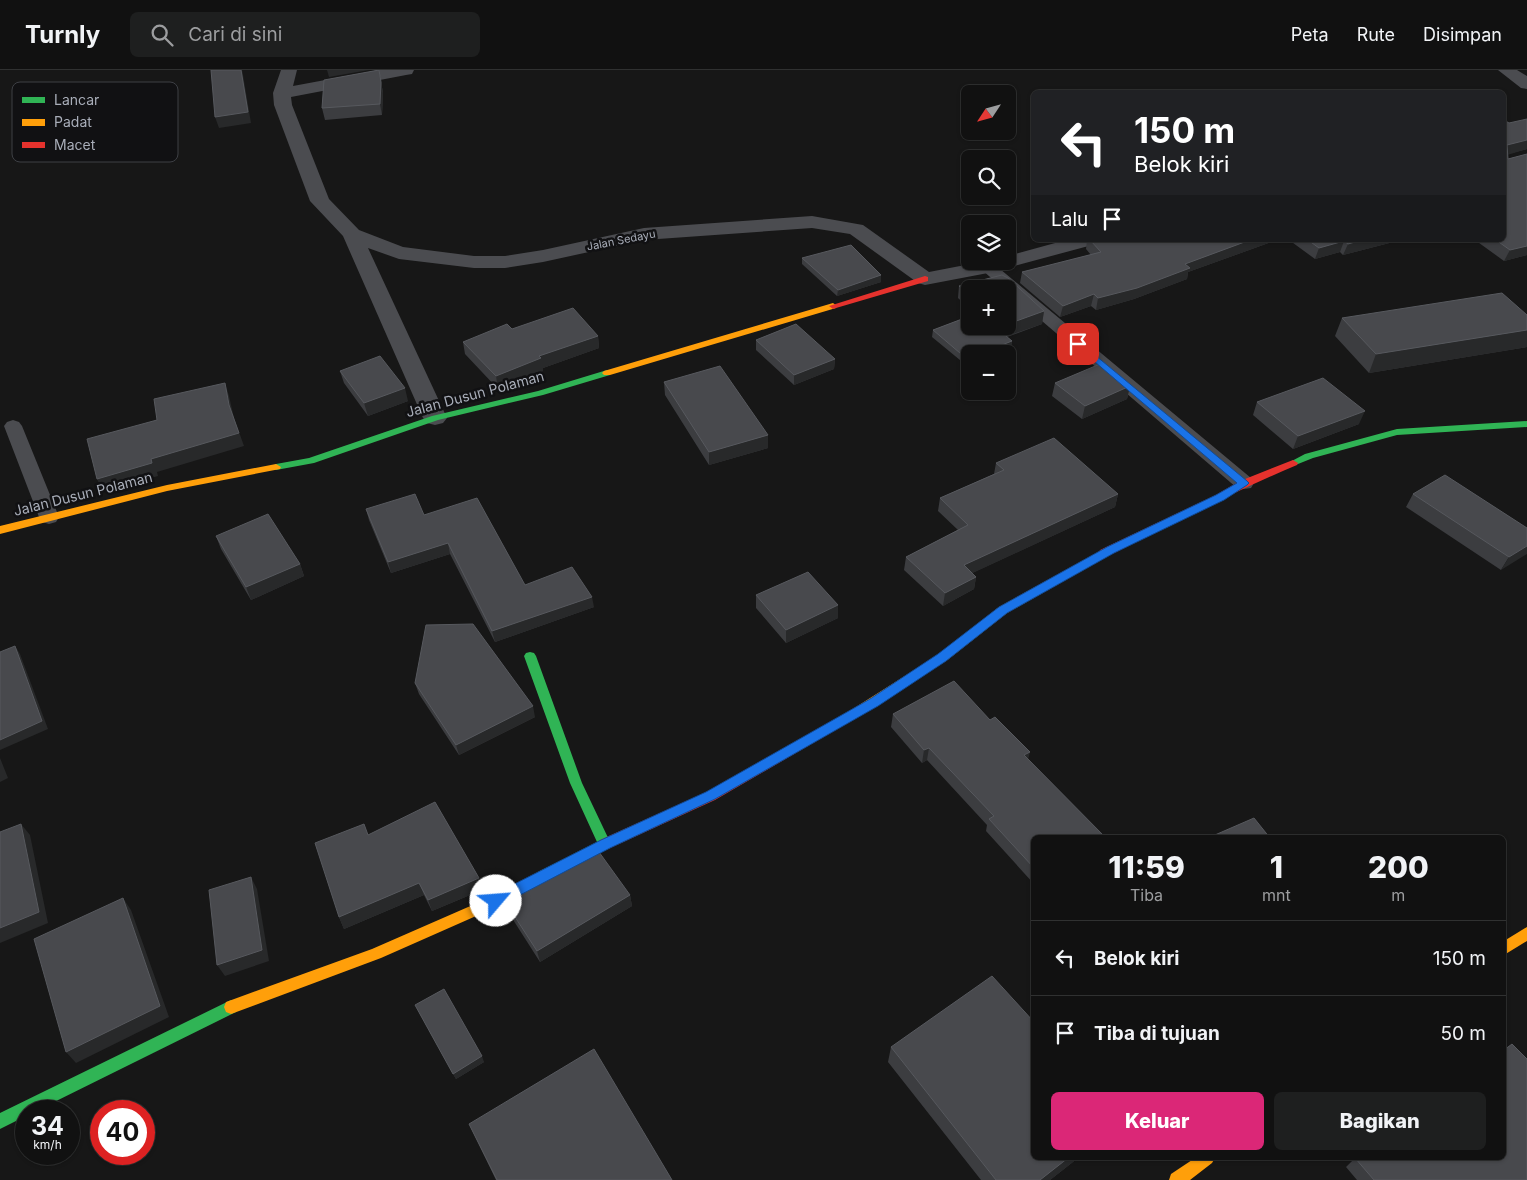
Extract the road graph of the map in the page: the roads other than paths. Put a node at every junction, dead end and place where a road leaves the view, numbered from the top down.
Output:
1 (289, 70) edge
2 (406, 70) edge
3 (1506, 70) edge
4 (1527, 84) edge
5 (282, 93) junction
6 (352, 234) junction
7 (1082, 242) edge
8 (1016, 260) edge
9 (977, 270) edge
10 (990, 270) edge
11 (925, 279) junction
12 (435, 418) junction
13 (1527, 424) edge
14 (13, 426) dead end
15 (1244, 483) junction
16 (49, 517) junction
17 (0, 530) edge
18 (530, 656) dead end
19 (605, 844) junction
20 (1527, 933) edge
21 (1506, 948) edge
22 (0, 1121) edge
23 (1204, 1160) edge
24 (1177, 1180) edge

1 - 5 street
2 - 5 street
3 - 4 street
5 - 6 street, Jalan Sedayu
6 - 11 street, Jalan Sedayu
6 - 12 street
7 - 8 street
9 - 11 street
10 - 15 lane
11 - 12 street, Jalan Dusun Polaman
12 - 16 street, Jalan Dusun Polaman
13 - 15 street
14 - 16 lane
15 - 19 street
16 - 17 street, Jalan Dusun Polaman
18 - 19 street
19 - 22 street
20 - 21 street
23 - 24 street

